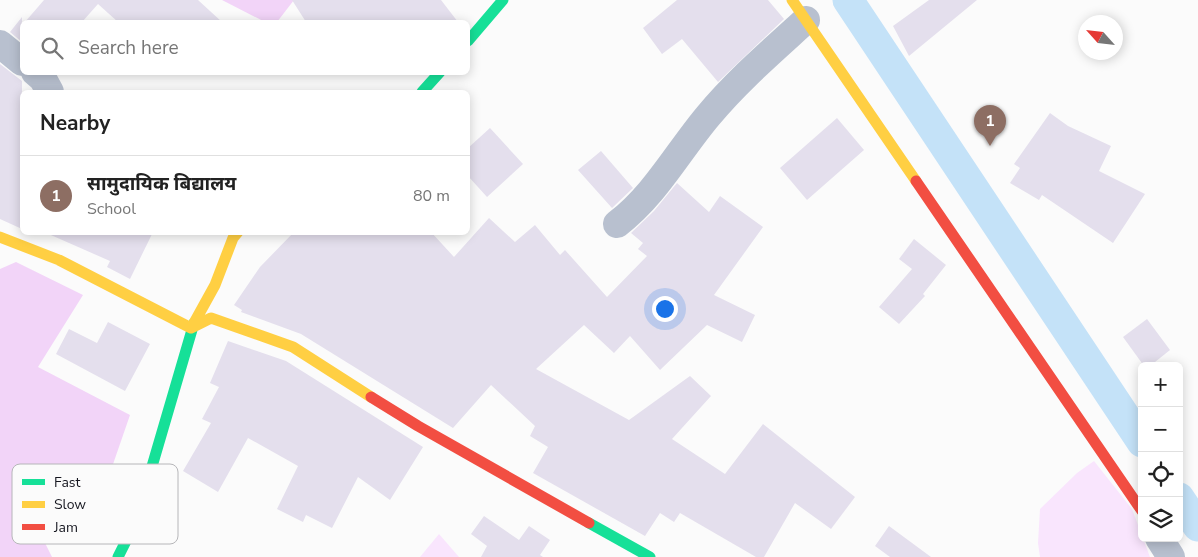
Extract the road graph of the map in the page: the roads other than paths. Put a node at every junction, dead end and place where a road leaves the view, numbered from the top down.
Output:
1 (503, 0) edge
2 (799, 10) edge
3 (470, 39) edge
4 (0, 44) edge
5 (20, 60) edge
6 (38, 75) edge
7 (437, 75) edge
8 (49, 90) edge
9 (424, 90) edge
10 (617, 224) dead end
11 (230, 235) edge
12 (0, 237) edge
13 (191, 328) junction
14 (152, 464) edge
15 (1138, 505) edge
16 (1162, 542) edge
17 (124, 544) edge
18 (118, 557) edge
19 (650, 557) edge
20 (1172, 557) edge

1 - 3 street
2 - 10 street
2 - 15 street
4 - 5 street
6 - 8 street
7 - 9 street
11 - 13 street
12 - 13 street
13 - 14 street
13 - 19 street
16 - 20 street
17 - 18 street

